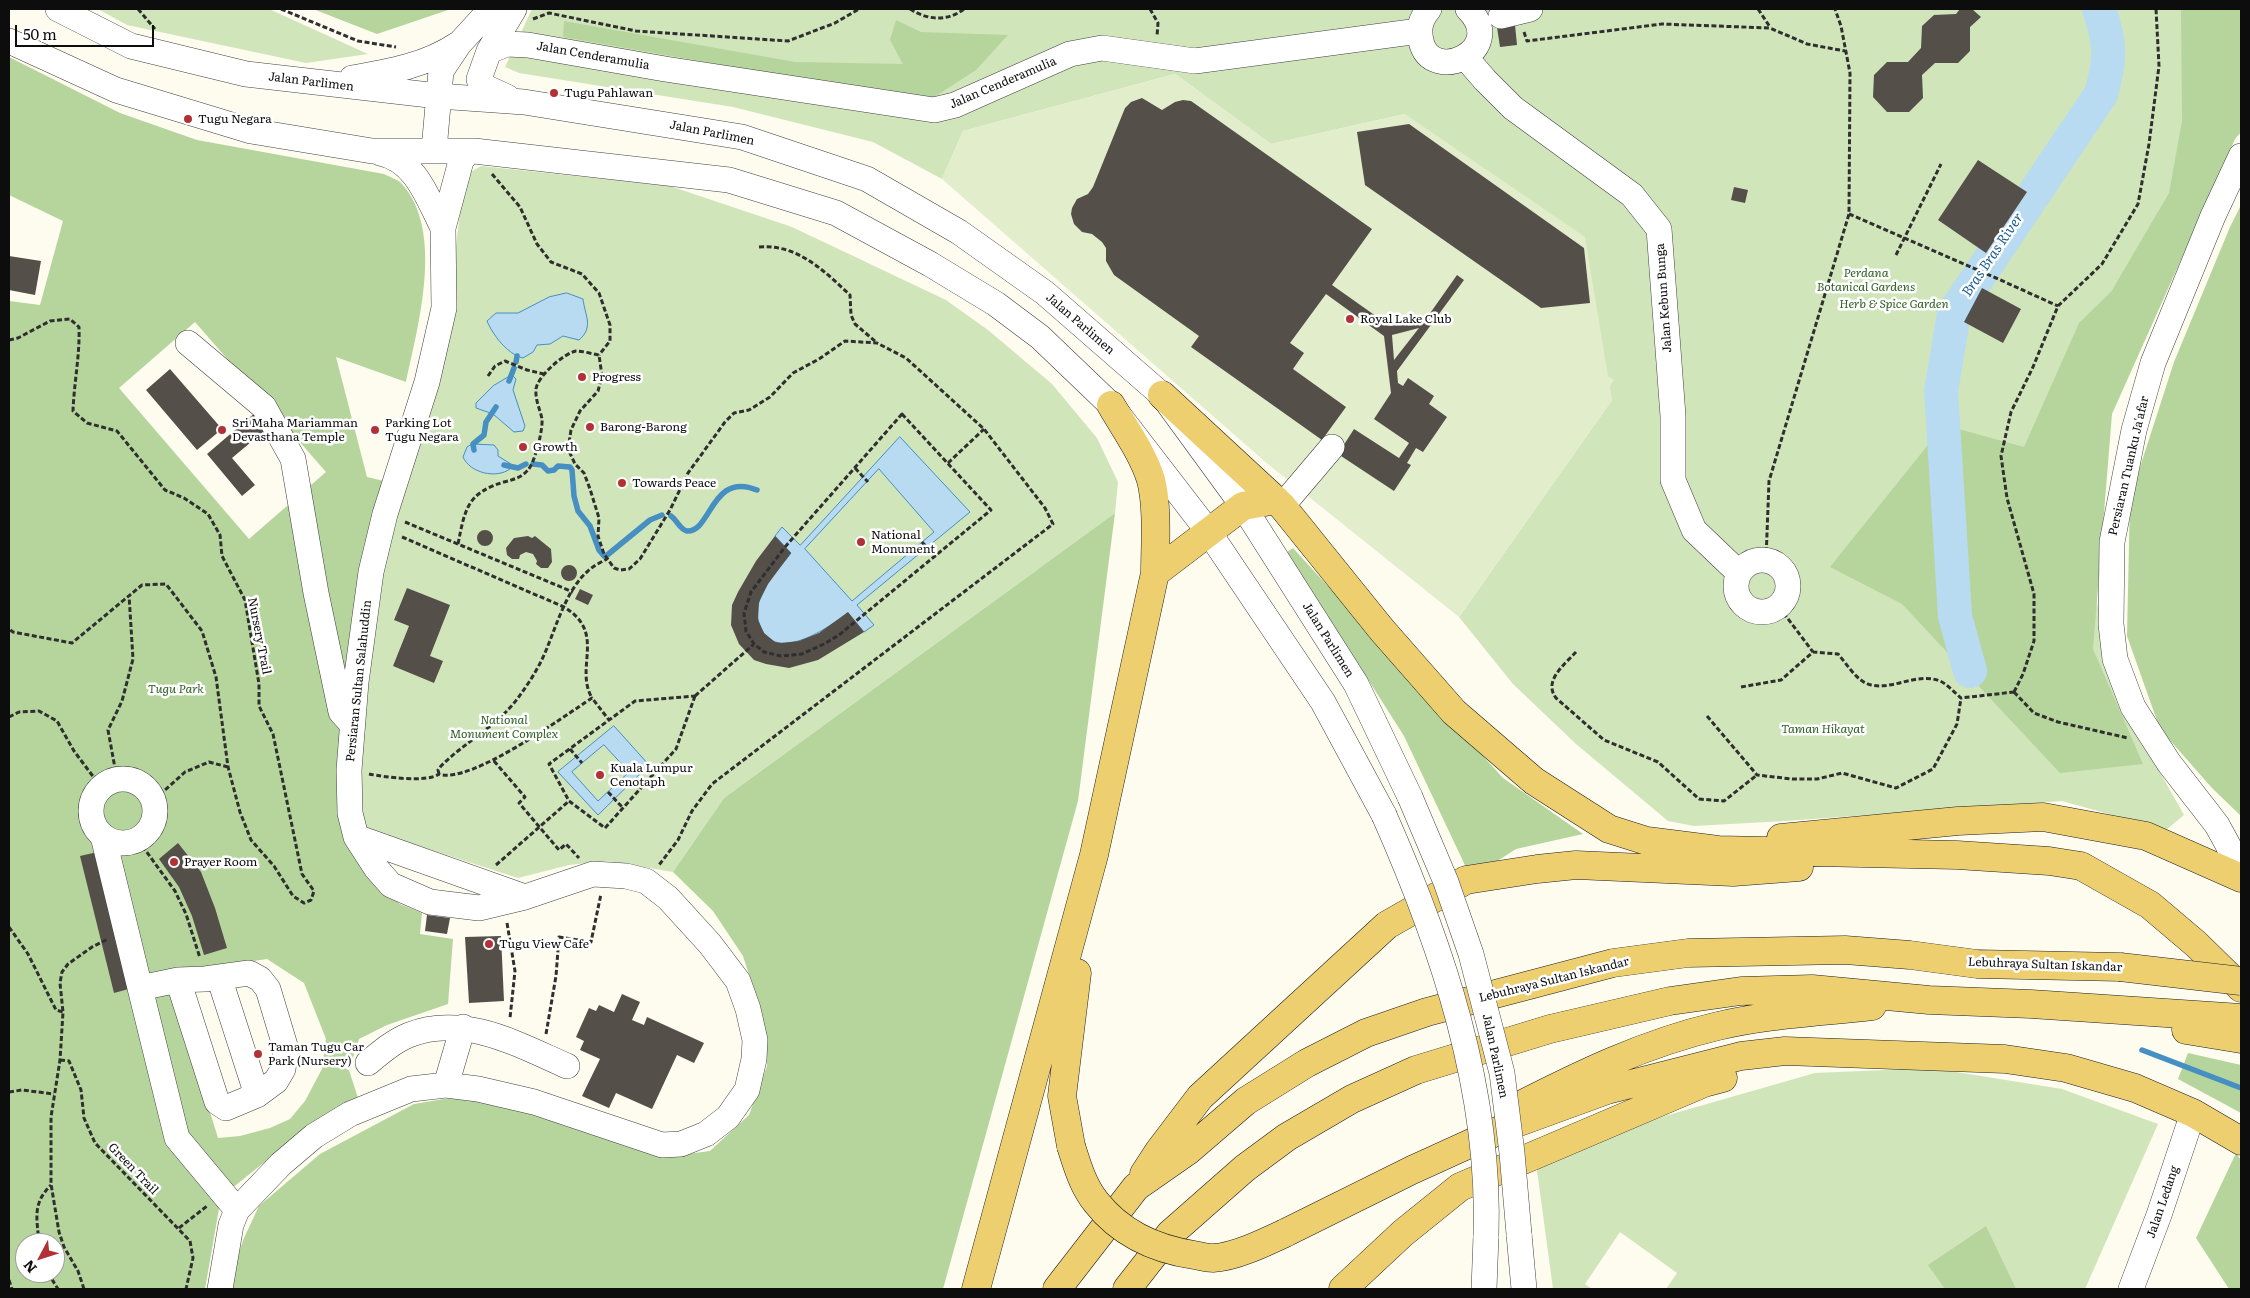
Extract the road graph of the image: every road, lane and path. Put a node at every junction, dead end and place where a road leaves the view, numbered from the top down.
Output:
1 (58, 9) edge
2 (281, 9) edge
3 (491, 9) edge
4 (859, 9) edge
5 (910, 9) edge
6 (964, 9) edge
7 (1430, 9) edge
8 (1468, 9) edge
9 (1758, 9) edge
10 (1835, 9) edge
11 (2156, 9) edge
12 (1516, 12) edge
13 (521, 21) edge
14 (1770, 28) junction
15 (1419, 31) junction
16 (9, 41) edge
17 (459, 44) junction
18 (397, 47) dead end
19 (489, 51) junction
20 (1845, 51) junction
21 (1466, 58) junction
22 (315, 83) junction
23 (438, 96) junction
24 (524, 102) junction
25 (434, 150) junction
26 (372, 151) junction
27 (468, 151) junction
28 (2241, 156) edge
29 (1941, 164) dead end
30 (490, 172) dead end
31 (1849, 214) junction
32 (443, 228) junction
33 (1905, 238) junction
34 (759, 247) dead end
35 (1896, 255) dead end
36 (2058, 306) junction
37 (9, 340) edge
38 (188, 342) dead end
39 (877, 343) junction
40 (599, 355) junction
41 (544, 374) junction
42 (488, 376) dead end
43 (1162, 395) junction
44 (1111, 405) junction
45 (984, 429) junction
46 (1332, 447) dead end
47 (948, 463) junction
48 (855, 468) junction
49 (868, 482) dead end
50 (1279, 503) junction
51 (1244, 506) junction
52 (385, 514) junction
53 (408, 523) junction
54 (1208, 532) junction
55 (922, 542) dead end
56 (458, 544) junction
57 (935, 556) junction
58 (607, 559) junction
59 (1766, 560) junction
60 (1739, 573) junction
61 (1155, 574) junction
62 (573, 592) junction
63 (129, 595) junction
64 (564, 607) junction
65 (1779, 607) junction
66 (9, 629) edge
67 (754, 644) junction
68 (1576, 652) dead end
69 (1814, 652) junction
70 (1356, 684) junction
71 (1741, 687) dead end
72 (2014, 692) junction
73 (695, 696) junction
74 (592, 698) junction
75 (1961, 698) junction
76 (1323, 702) junction
77 (1707, 716) dead end
78 (9, 717) edge
79 (609, 720) junction
80 (353, 724) junction
81 (2155, 743) junction
82 (570, 749) junction
83 (494, 761) junction
84 (582, 763) dead end
85 (228, 767) junction
86 (349, 770) junction
87 (439, 774) junction
88 (1757, 775) junction
89 (109, 783) junction
90 (608, 792) dead end
91 (154, 800) junction
92 (569, 801) junction
93 (623, 808) junction
94 (2217, 825) junction
95 (539, 827) junction
96 (103, 836) junction
97 (356, 836) junction
98 (138, 840) junction
99 (1718, 850) junction
100 (1094, 855) junction
101 (1957, 855) junction
102 (2210, 863) junction
103 (2241, 869) edge
104 (599, 874) junction
105 (2241, 878) edge
106 (478, 880) junction
107 (646, 881) junction
108 (514, 900) junction
109 (9, 927) edge
110 (127, 933) junction
111 (2196, 944) junction
112 (212, 978) junction
113 (178, 980) junction
114 (2241, 981) edge
115 (140, 988) junction
116 (2241, 988) edge
117 (2241, 996) edge
118 (1928, 1000) junction
119 (63, 1012) junction
120 (2241, 1018) edge
121 (2178, 1022) junction
122 (463, 1027) junction
123 (2241, 1039) edge
124 (508, 1040) junction
125 (1824, 1052) junction
126 (542, 1055) junction
127 (60, 1060) junction
128 (368, 1063) dead end
129 (567, 1066) dead end
130 (446, 1085) junction
131 (9, 1092) edge
132 (54, 1094) junction
133 (257, 1095) junction
134 (2193, 1113) junction
135 (2241, 1141) edge
136 (1412, 1170) junction
137 (51, 1184) junction
138 (1136, 1187) junction
139 (234, 1217) junction
140 (179, 1228) junction
141 (38, 1233) edge
142 (1520, 1246) junction
143 (1486, 1248) junction
144 (9, 1280) edge
145 (12, 1289) edge
146 (84, 1289) edge
147 (186, 1289) edge
148 (220, 1289) edge
149 (976, 1289) edge
150 (1057, 1289) edge
151 (1127, 1289) edge
152 (1342, 1289) edge
153 (1484, 1289) edge
154 (1524, 1289) edge
155 (2131, 1289) edge

1 - 22 street, Jalan Parlimen
2 - 18 path
3 - 17 street
4 - 13 path
5 - 6 path
7 - 15 street
8 - 21 street
9 - 14 path
10 - 20 path
11 - 36 path
12 - 14 path
13 - 15 street, Jalan Cenderamulia
13 - 19 street
13 - 19 street, Jalan Cenderamulia
14 - 20 path
15 - 21 street
16 - 26 street
17 - 22 street
17 - 23 street
19 - 24 street
20 - 31 path
21 - 60 street, Jalan Kebun Bunga
22 - 23 street, Jalan Parlimen
23 - 24 street, Jalan Parlimen
23 - 25 street
24 - 43 street, Jalan Parlimen
25 - 26 street
25 - 27 street
26 - 32 street
27 - 32 street
27 - 44 street
28 - 81 street, Persiaran Tuanku Ja'afar
29 - 33 path
30 - 40 path
31 - 33 path
31 - 59 path
32 - 52 street, Persiaran Sultan Salahuddin
33 - 35 path
33 - 36 path
34 - 39 path
36 - 72 path
37 - 85 path, Nursery Trail
38 - 80 street
39 - 45 path
39 - 58 path
40 - 41 path
40 - 58 path
41 - 42 path
41 - 56 path
43 - 50 main road
43 - 51 street, Jalan Parlimen
44 - 54 street
44 - 61 main road
45 - 47 path
45 - 107 path
46 - 50 street
47 - 48 path
47 - 57 path
48 - 49 path
48 - 67 path
50 - 51 main road
50 - 99 main road
51 - 54 main road
51 - 70 street, Jalan Parlimen
52 - 53 path
52 - 80 street, Persiaran Sultan Salahuddin
53 - 56 path
53 - 64 path
54 - 61 main road
54 - 76 street
55 - 57 path
56 - 62 path
57 - 67 path
58 - 62 path
59 - 60 street
59 - 65 street
60 - 65 street
61 - 100 main road
62 - 64 path
63 - 66 path, Nursery Trail
63 - 85 path, Nursery Trail
63 - 89 path
64 - 74 path
64 - 87 path
65 - 69 path
67 - 73 path
68 - 88 path
69 - 71 path
69 - 75 path
70 - 76 street
70 - 142 street, Jalan Parlimen, bridge
72 - 75 path
72 - 81 path
73 - 79 path
73 - 93 path
74 - 79 path
74 - 83 path
75 - 88 path
76 - 143 street, bridge
77 - 88 path
78 - 89 path
79 - 82 path
80 - 86 street, Persiaran Sultan Salahuddin
81 - 94 street, Persiaran Tuanku Ja'afar
82 - 84 path
82 - 92 path
83 - 87 path
83 - 95 path
85 - 91 path
86 - 87 path
86 - 97 street, Persiaran Sultan Salahuddin
89 - 91 street
89 - 96 street
90 - 93 path
91 - 98 street
92 - 93 path
92 - 95 path
94 - 102 street
94 - 103 street, Persiaran Tuanku Ja'afar
95 - 104 path
95 - 106 path
96 - 98 street
96 - 110 street
97 - 106 street
97 - 108 street, Persiaran Sultan Salahuddin
98 - 112 path
99 - 101 main road
99 - 102 main road
100 - 136 main road, bridge
100 - 149 main road
101 - 111 main road
101 - 138 main road
102 - 105 main road
104 - 107 street, Persiaran Sultan Salahuddin
104 - 108 street, Persiaran Sultan Salahuddin
104 - 126 path
106 - 108 street
107 - 130 street, Persiaran Sultan Salahuddin
108 - 124 path
109 - 119 path
110 - 115 street
110 - 119 path
111 - 116 main road
111 - 117 main road
112 - 113 street
112 - 133 street
112 - 133 street
113 - 115 street
113 - 133 street
114 - 138 main road, Lebuhraya Sultan Iskandar, bridge
115 - 139 street
118 - 121 main road
118 - 136 main road
118 - 151 main road
119 - 127 path
120 - 121 main road
121 - 123 main road
122 - 124 street
122 - 128 street
122 - 130 street
124 - 126 street
125 - 134 main road
125 - 136 main road
125 - 152 main road
126 - 129 street
127 - 132 path
127 - 140 path, Green Trail
130 - 139 street, Persiaran Sultan Salahuddin
131 - 132 path
132 - 137 path
134 - 135 main road
134 - 155 street, Jalan Ledang
137 - 141 path
137 - 146 path
138 - 150 main road, Lebuhraya Sultan Iskandar
139 - 140 path
139 - 148 street
140 - 147 path
142 - 143 street
142 - 154 street, Jalan Parlimen
143 - 153 street
144 - 145 path

